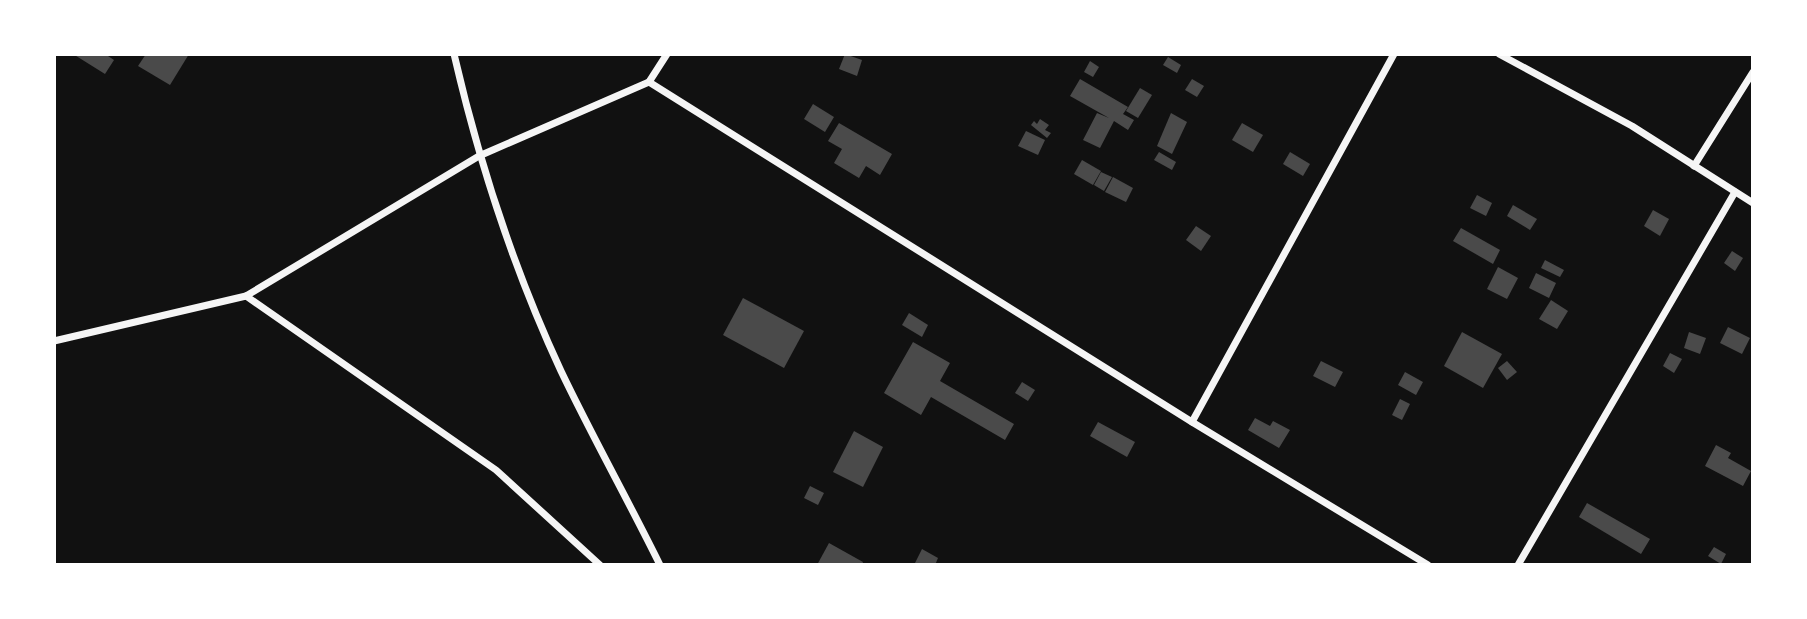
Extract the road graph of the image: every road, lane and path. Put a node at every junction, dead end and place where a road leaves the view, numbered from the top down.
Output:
1 (454, 54) edge
2 (667, 54) edge
3 (1394, 54) edge
4 (1499, 54) edge
5 (1753, 72) edge
6 (649, 82) junction
7 (479, 156) junction
8 (1694, 166) junction
9 (1735, 192) junction
10 (1753, 203) edge
11 (246, 296) junction
12 (54, 341) edge
13 (1192, 422) junction
14 (600, 565) edge
15 (660, 565) edge
16 (1428, 565) edge
17 (1518, 565) edge

1 - 7 street
2 - 6 street
3 - 13 street
4 - 8 street
5 - 8 street
6 - 7 street
6 - 13 street
7 - 11 street
7 - 15 street
8 - 9 street
9 - 10 street
9 - 17 street
11 - 12 street
11 - 14 street
13 - 16 street

